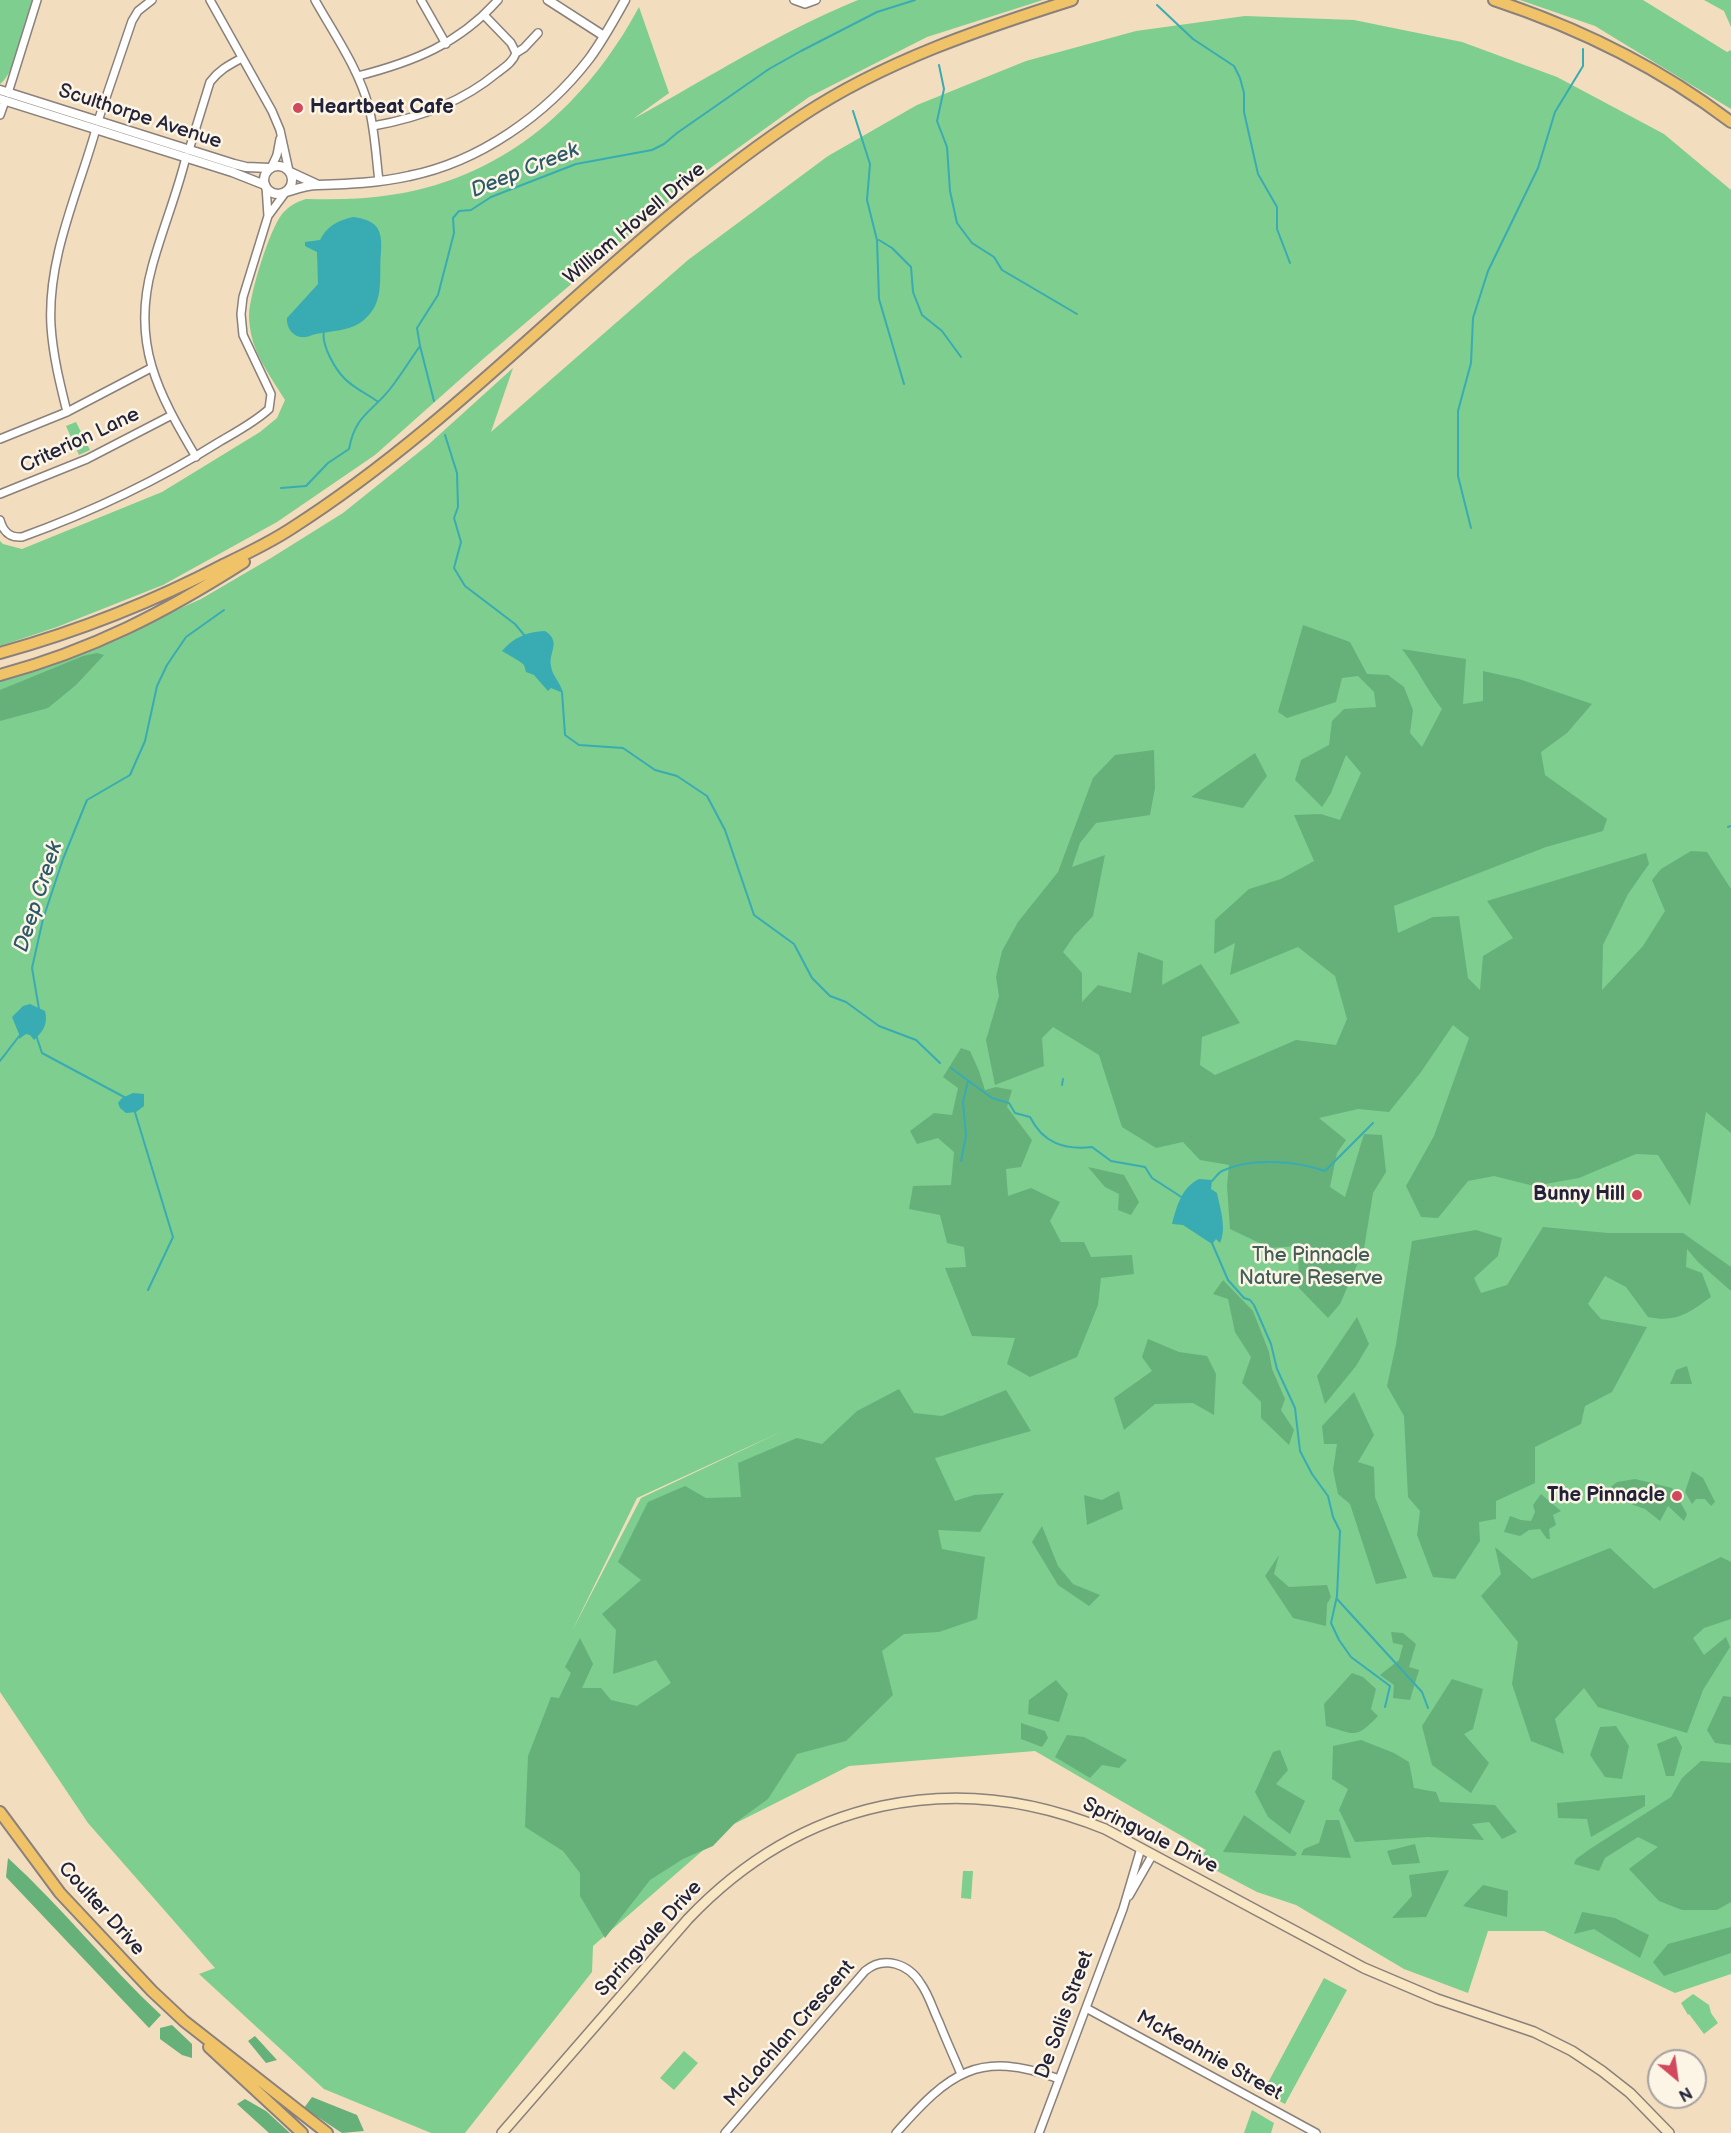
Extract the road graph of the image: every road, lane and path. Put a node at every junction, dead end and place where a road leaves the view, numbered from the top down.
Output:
1 (37, 0) edge
2 (152, 0) edge
3 (210, 0) edge
4 (315, 0) edge
5 (421, 0) edge
6 (498, 0) edge
7 (548, 0) edge
8 (625, 0) edge
9 (794, 0) edge
10 (816, 0) edge
11 (1072, 0) edge
12 (1494, 0) edge
13 (484, 15) junction
14 (538, 33) dead end
15 (604, 36) junction
16 (446, 44) junction
17 (516, 53) junction
18 (243, 58) junction
19 (358, 76) junction
20 (3, 96) edge
21 (0, 114) edge
22 (1731, 122) edge
23 (97, 125) junction
24 (373, 126) junction
25 (281, 136) junction
26 (188, 153) junction
27 (271, 168) junction
28 (290, 171) junction
29 (379, 181) junction
30 (265, 185) junction
31 (316, 185) junction
32 (286, 192) junction
33 (268, 216) junction
34 (151, 368) junction
35 (67, 412) junction
36 (172, 415) junction
37 (0, 440) edge
38 (196, 457) junction
39 (0, 494) edge
40 (0, 520) edge
41 (263, 546) junction
42 (0, 653) edge
43 (0, 675) edge
44 (0, 1812) edge
45 (1141, 1848) junction
46 (1153, 1854) junction
47 (1123, 1909) junction
48 (1086, 2008) junction
49 (184, 2021) junction
50 (961, 2074) junction
51 (1059, 2079) junction
52 (302, 2133) edge
53 (327, 2133) edge
54 (502, 2133) edge
55 (725, 2133) edge
56 (896, 2133) edge
57 (1039, 2133) edge
58 (1316, 2133) edge
59 (1669, 2133) edge

1 - 20 street
2 - 23 street
3 - 18 street
4 - 19 street
5 - 16 street
6 - 13 street
7 - 15 street
8 - 15 street
9 - 10 street
11 - 41 main road, William Hovell Drive
12 - 22 main road
13 - 16 street
13 - 17 street
14 - 17 street
15 - 29 street
16 - 19 street
17 - 24 street
18 - 25 street
18 - 26 street
19 - 24 street
20 - 21 street
20 - 23 street, Sculthorpe Avenue
23 - 26 street, Sculthorpe Avenue
23 - 35 street
24 - 29 street
25 - 27 street
25 - 28 street
26 - 27 street, Sculthorpe Avenue
26 - 30 street, Sculthorpe Avenue
26 - 34 street
27 - 28 street
27 - 30 street
28 - 31 street
28 - 32 street
29 - 31 street
30 - 32 street
30 - 33 street
31 - 32 street
32 - 33 street
33 - 38 street
34 - 35 street
34 - 36 street
35 - 37 street
36 - 38 street
36 - 39 street, Criterion Lane
38 - 40 street
41 - 42 main road, William Hovell Drive
41 - 43 main road, William Hovell Drive
44 - 49 main road, Coulter Drive
45 - 46 main road, Springvale Drive
45 - 47 street, De Salis Street
45 - 54 main road, Springvale Drive
46 - 47 street, De Salis Street
46 - 59 main road, Springvale Drive
47 - 48 street, De Salis Street
48 - 51 street, De Salis Street
48 - 58 street, McKeahnie Street
49 - 52 main road, Coulter Drive
49 - 53 main road, Coulter Drive
50 - 51 street
50 - 55 street, McLachlan Crescent
50 - 56 street
51 - 57 street, De Salis Street

